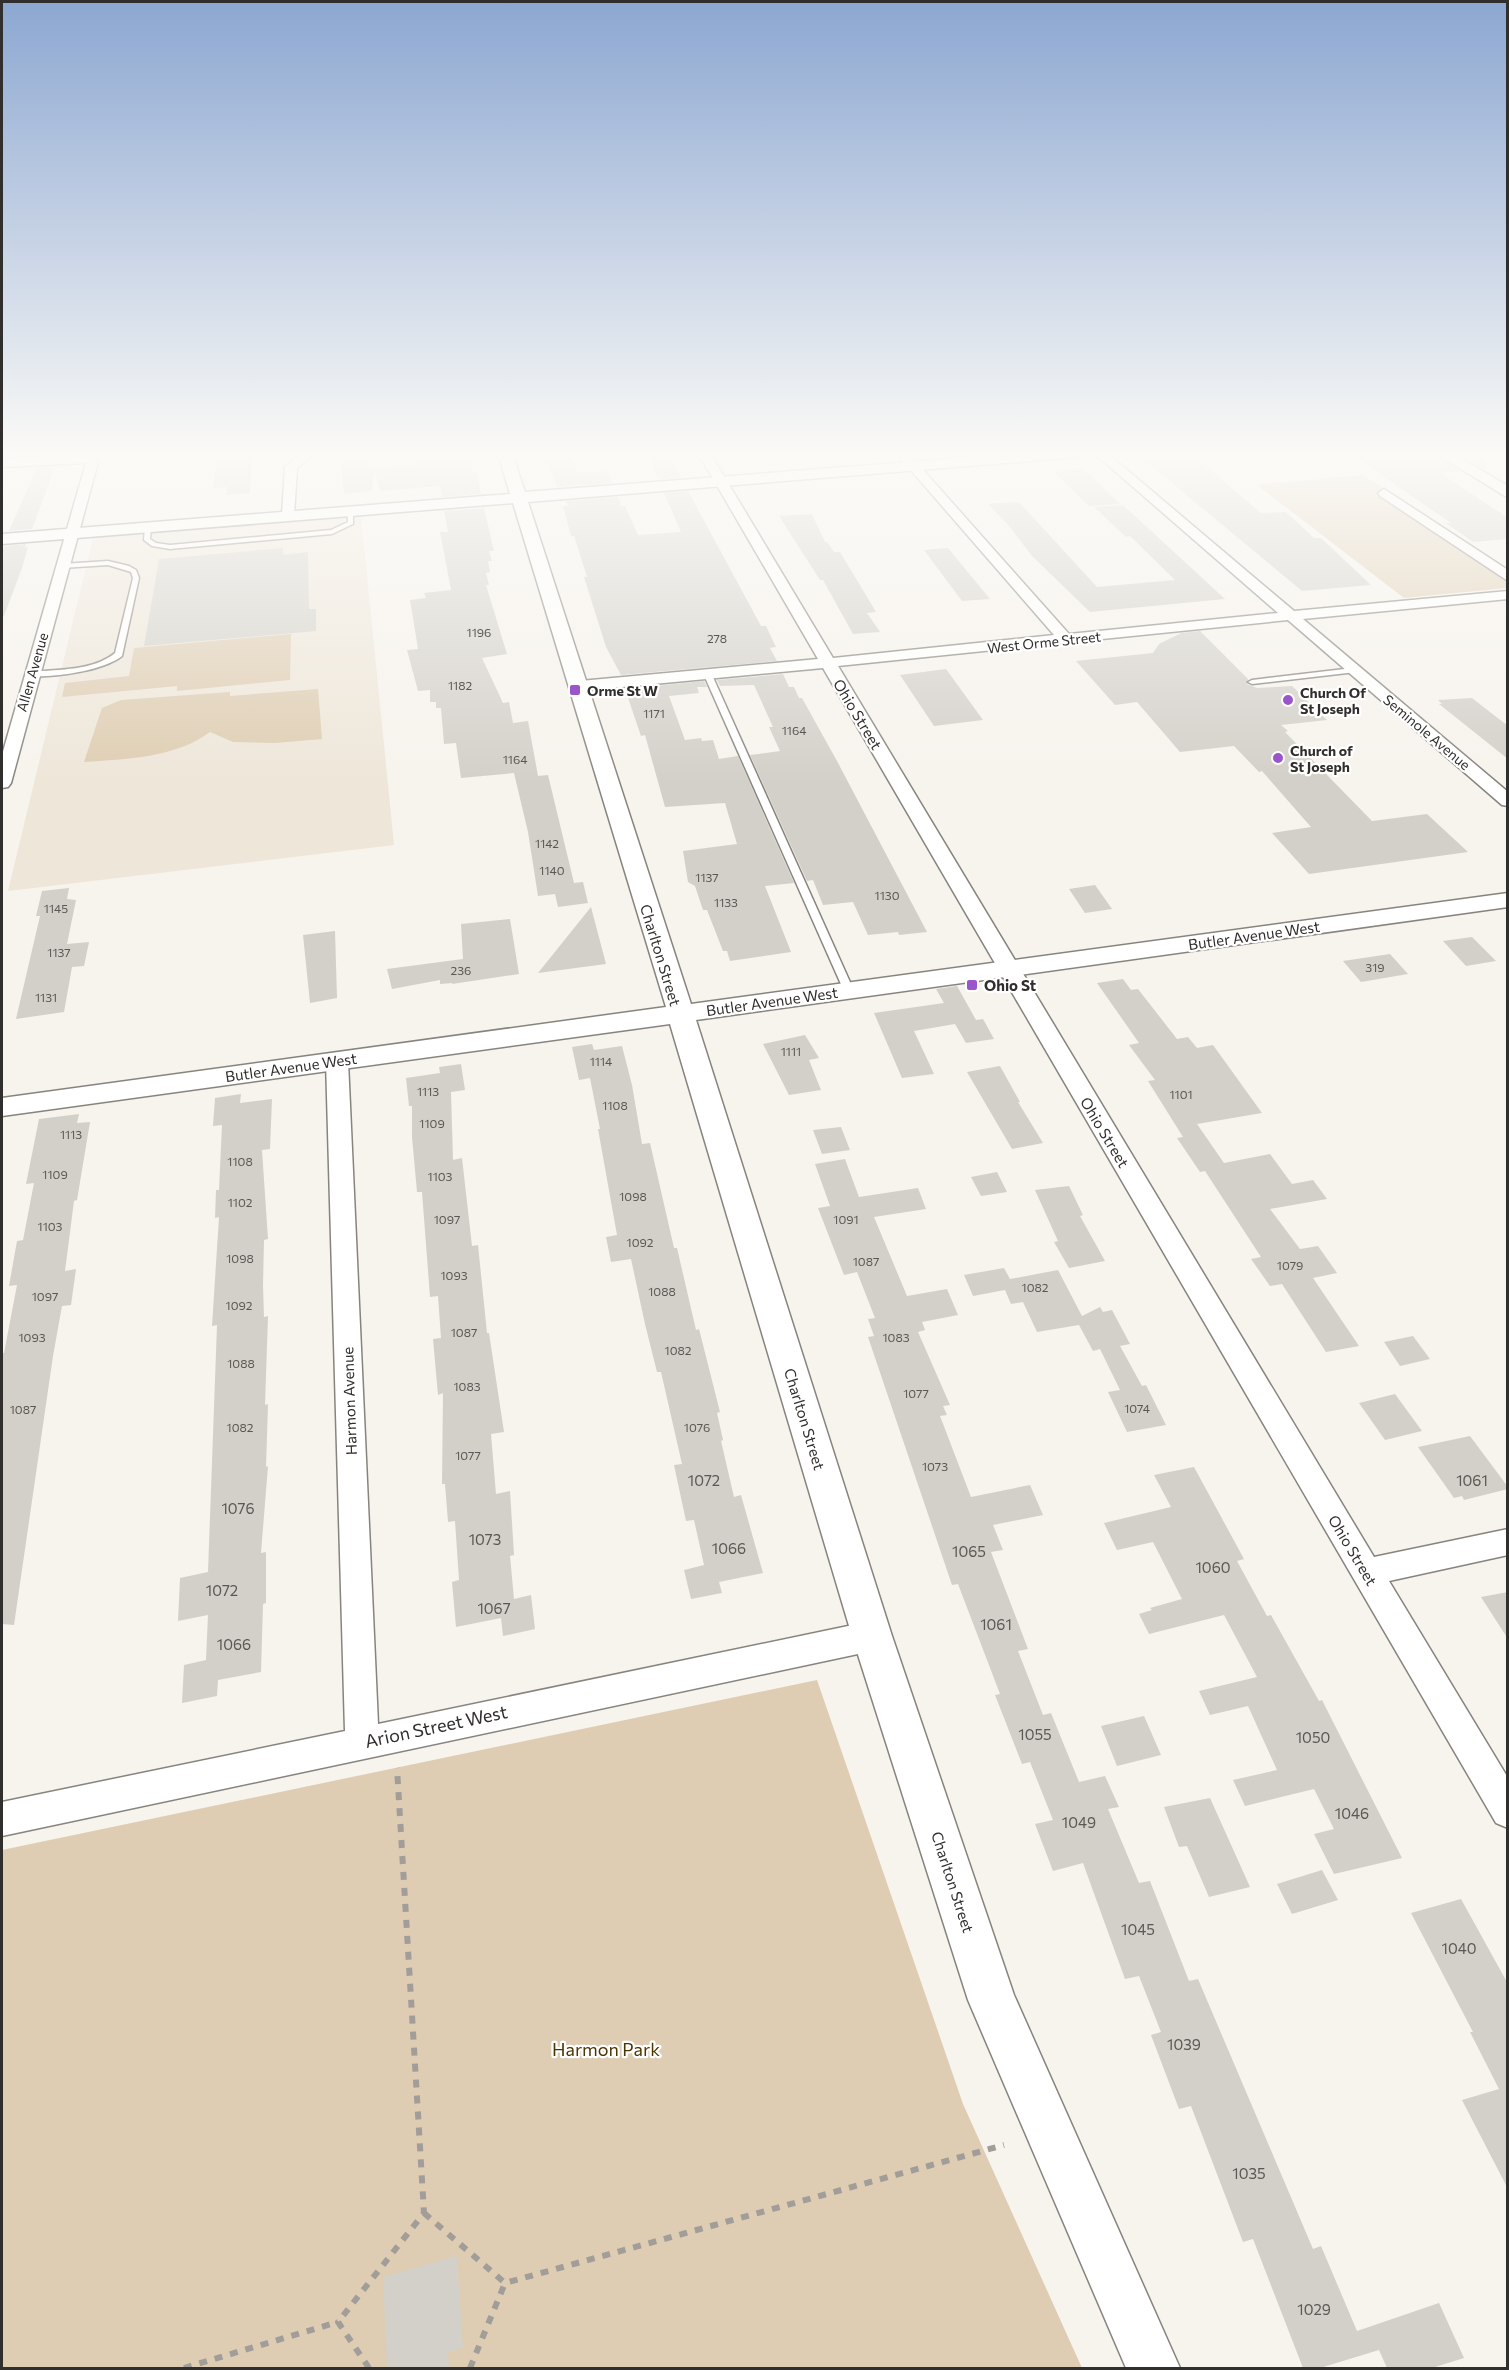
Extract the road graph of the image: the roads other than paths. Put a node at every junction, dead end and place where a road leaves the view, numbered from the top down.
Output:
1 (540, 564) edge
2 (769, 564) edge
3 (999, 564) edge
4 (1230, 564) edge
5 (1488, 564) edge
6 (62, 566) joint
7 (1508, 577) edge
8 (1508, 595) edge
9 (1290, 615) junction
10 (1066, 640) junction
11 (828, 664) junction
12 (1353, 670) junction
13 (32, 674) junction
14 (708, 675) junction
15 (1252, 682) dead end
16 (580, 686) junction
17 (2, 783) edge
18 (1508, 801) edge
19 (1508, 900) edge
20 (1009, 969) junction
21 (849, 991) junction
22 (679, 1014) junction
23 (337, 1061) junction
24 (2, 1107) edge
25 (1508, 1542) edge
26 (1366, 1572) junction
27 (872, 1636) junction
28 (362, 1742) junction
29 (1508, 1811) edge
30 (2, 1819) edge
31 (1153, 2368) edge

1 - 16 street, Charlton Street
2 - 11 street, Ohio Street
3 - 10 street
4 - 9 street, Seminole Avenue
5 - 7 street
6 - 13 street, Allen Avenue
6 - 13 lane
8 - 9 street, West Orme Street
9 - 10 street, West Orme Street
9 - 12 street, Seminole Avenue
10 - 11 street, West Orme Street
11 - 14 street, West Orme Street
11 - 20 street, Ohio Street
12 - 15 lane
12 - 18 street, Seminole Avenue
13 - 17 street, Allen Avenue
14 - 16 street, West Orme Street
14 - 21 lane
16 - 22 street, Charlton Street
19 - 20 street, Butler Avenue West
20 - 21 street, Butler Avenue West
20 - 26 street, Ohio Street
21 - 22 street, Butler Avenue West
22 - 23 street, Butler Avenue West
22 - 27 street, Charlton Street
23 - 24 street, Butler Avenue West
23 - 28 street, Harmon Avenue
25 - 26 street
26 - 29 street, Ohio Street
27 - 28 street, Arion Street West
27 - 31 street, Charlton Street
28 - 30 street, Arion Street West

